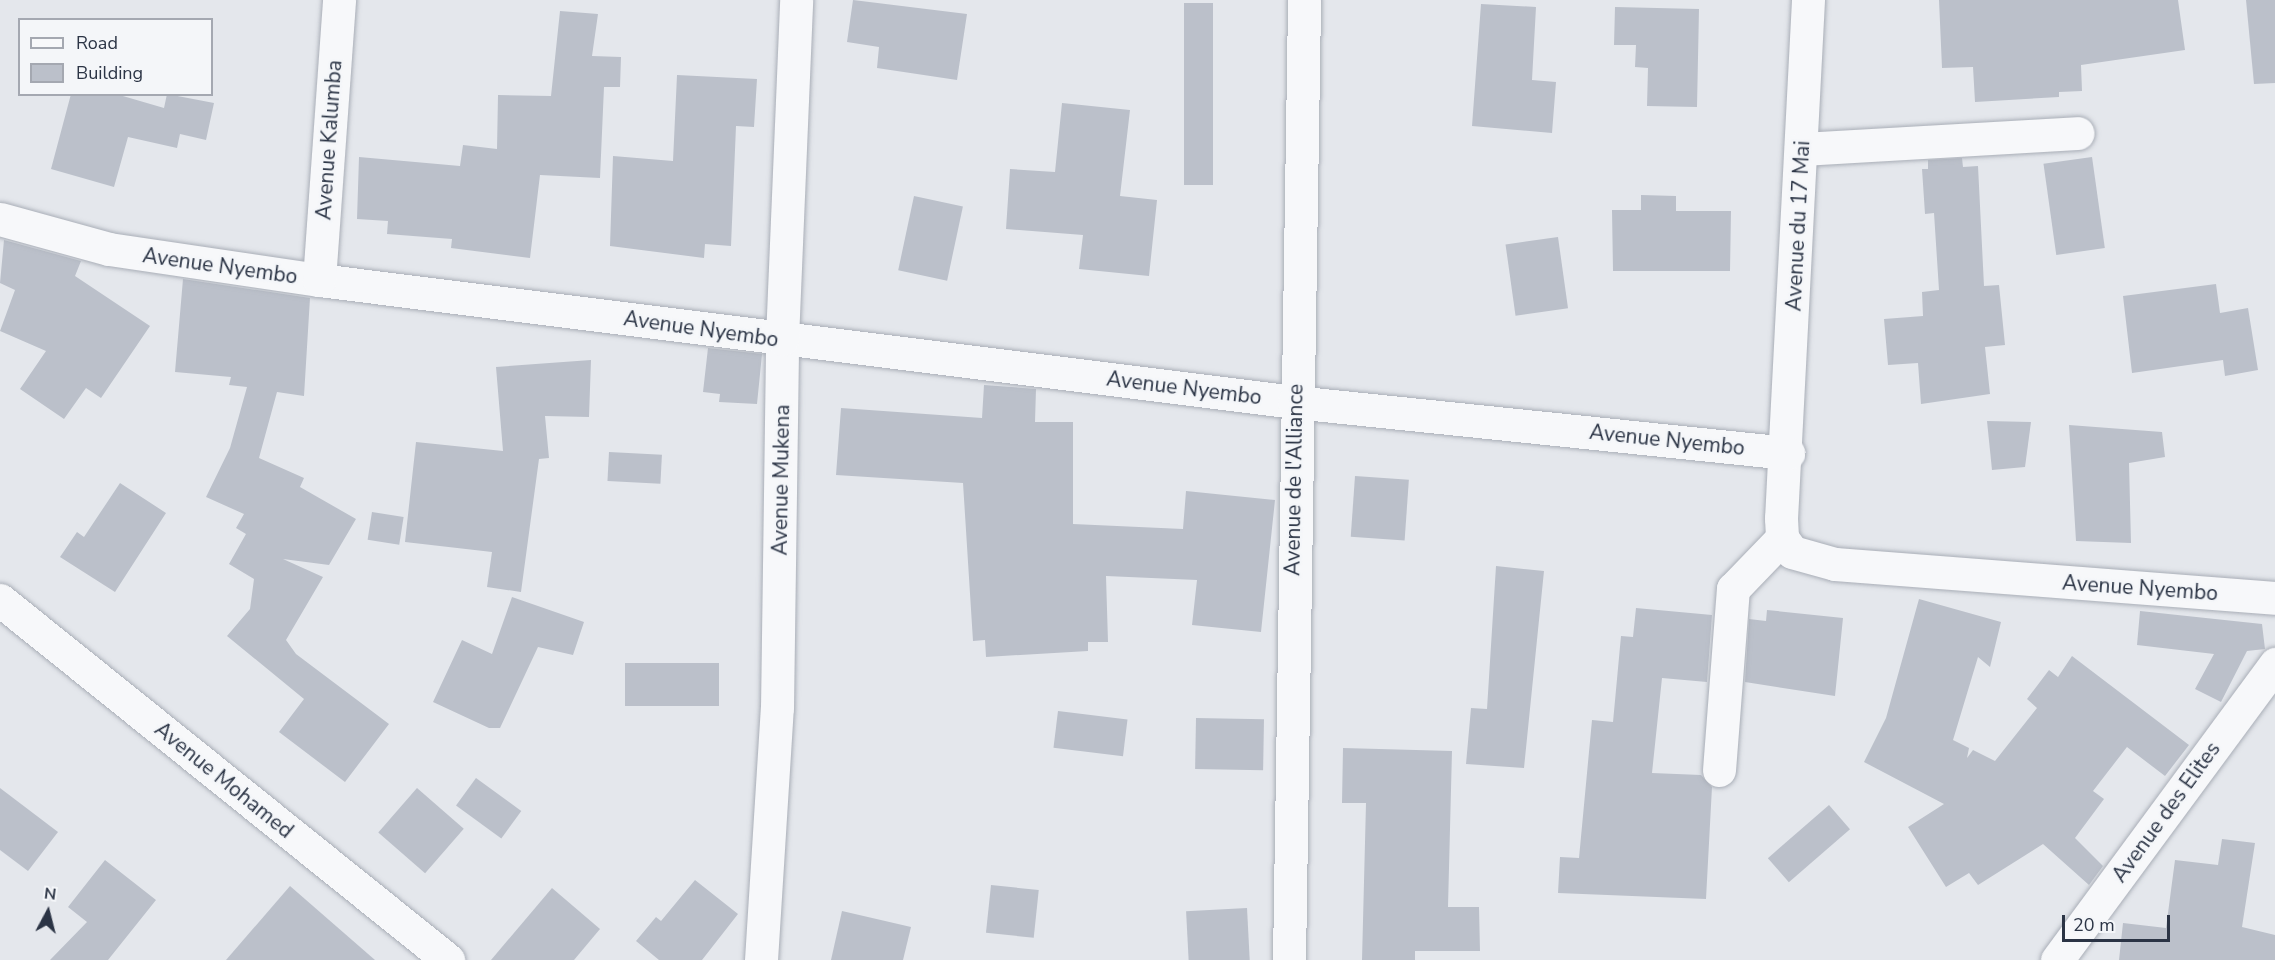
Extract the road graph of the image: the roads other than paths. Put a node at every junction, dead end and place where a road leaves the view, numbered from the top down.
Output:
1 (339, 0) edge
2 (796, 0) edge
3 (1304, 0) edge
4 (1808, 0) edge
5 (2078, 133) dead end
6 (1801, 149) junction
7 (0, 219) edge
8 (319, 280) junction
9 (782, 339) junction
10 (1294, 402) junction
11 (1788, 453) junction
12 (1782, 538) junction
13 (2275, 598) edge
14 (0, 600) edge
15 (2275, 663) edge
16 (1719, 770) dead end
17 (448, 960) edge
18 (761, 960) edge
19 (1289, 960) edge
20 (2056, 960) edge

1 - 8 street, Avenue Kalumba
2 - 9 street, Avenue Mukena
3 - 10 street, Avenue de l'Alliance
4 - 6 street, Avenue du 17 Mai
5 - 6 street
6 - 11 street, Avenue du 17 Mai
7 - 8 street, Avenue Nyembo
8 - 9 street, Avenue Nyembo
9 - 10 street, Avenue Nyembo
9 - 18 street, Avenue Mukena
10 - 11 street, Avenue Nyembo
10 - 19 street, Avenue de l'Alliance
11 - 12 street
12 - 13 street, Avenue Nyembo
12 - 16 street
14 - 17 street, Avenue Mohamed
15 - 20 street, Avenue des Elites

